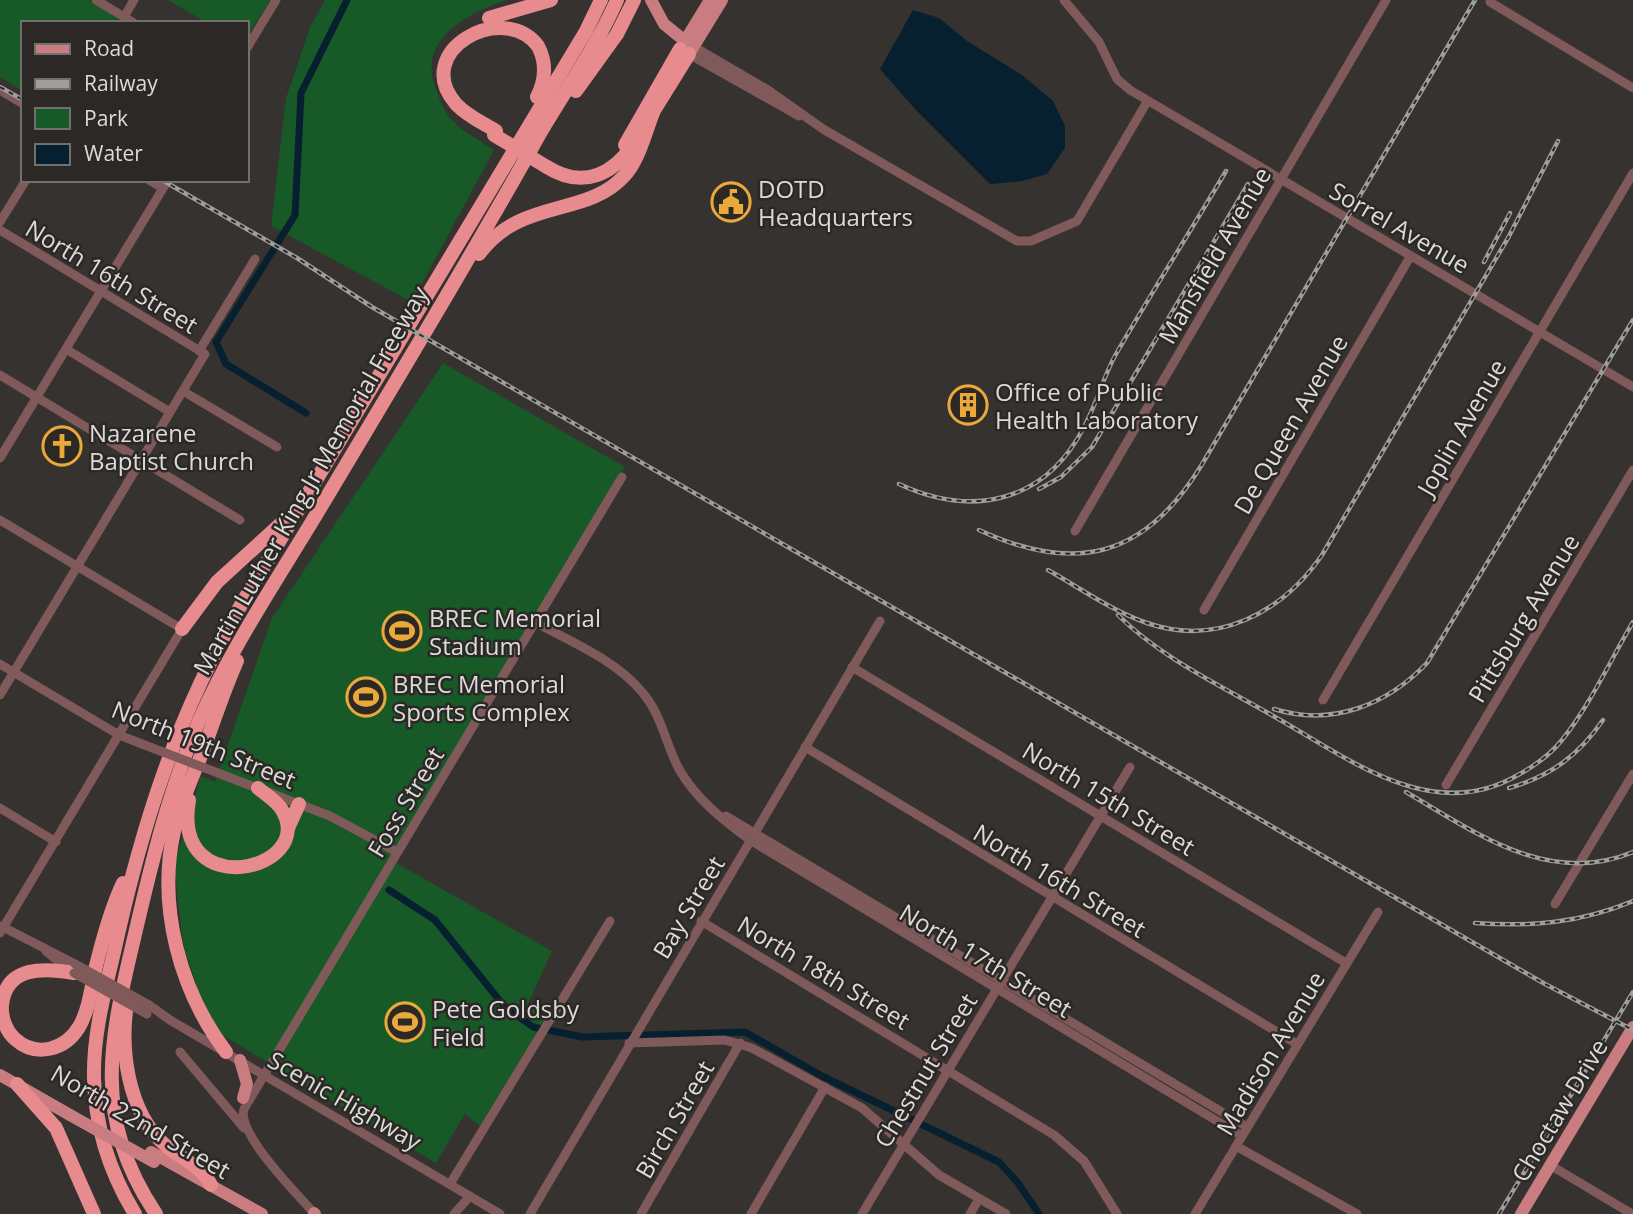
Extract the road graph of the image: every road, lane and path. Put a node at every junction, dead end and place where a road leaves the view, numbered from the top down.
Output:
1 (96, 0) edge
2 (134, 0) edge
3 (275, 0) edge
4 (551, 0) edge
5 (594, 0) edge
6 (601, 0) edge
7 (617, 0) edge
8 (634, 0) edge
9 (651, 0) edge
10 (710, 0) edge
11 (722, 0) edge
12 (1064, 0) edge
13 (1386, 0) edge
14 (1490, 2) dead end
15 (702, 13) junction
16 (124, 17) junction
17 (659, 18) junction
18 (131, 21) edge
19 (586, 31) junction
20 (248, 46) edge
21 (687, 48) junction
22 (1633, 88) edge
23 (0, 90) edge
24 (1147, 102) junction
25 (21, 103) edge
26 (653, 113) junction
27 (495, 133) junction
28 (548, 165) junction
29 (1633, 173) edge
30 (517, 175) junction
31 (1280, 180) junction
32 (25, 182) edge
33 (165, 184) edge
34 (484, 198) junction
35 (0, 222) edge
36 (0, 230) edge
37 (1410, 257) junction
38 (256, 259) dead end
39 (450, 287) junction
40 (101, 292) junction
41 (1540, 330) junction
42 (66, 349) junction
43 (202, 352) junction
44 (0, 375) edge
45 (1633, 387) edge
46 (183, 391) junction
47 (37, 397) junction
48 (170, 412) junction
49 (277, 447) dead end
50 (0, 458) edge
51 (141, 460) junction
52 (1633, 470) edge
53 (622, 477) dead end
54 (305, 497) junction
55 (0, 520) edge
56 (240, 520) dead end
57 (1075, 531) dead end
58 (76, 565) junction
59 (276, 580) junction
60 (1204, 610) dead end
61 (880, 621) dead end
62 (535, 622) junction
63 (182, 629) junction
64 (0, 664) edge
65 (852, 667) junction
66 (14, 672) junction
67 (0, 695) edge
68 (1323, 700) dead end
69 (119, 735) junction
70 (805, 747) junction
71 (203, 750) junction
72 (1130, 767) dead end
73 (1633, 774) edge
74 (1446, 785) dead end
75 (258, 788) junction
76 (299, 804) junction
77 (0, 808) edge
78 (1101, 816) junction
79 (285, 836) junction
80 (752, 836) junction
81 (56, 842) junction
82 (397, 852) junction
83 (136, 857) junction
84 (843, 890) junction
85 (1051, 898) junction
86 (142, 904) junction
87 (1555, 904) dead end
88 (1378, 912) dead end
89 (610, 921) dead end
90 (701, 921) junction
91 (1, 928) edge
92 (1346, 963) junction
93 (75, 969) junction
94 (1002, 979) junction
95 (996, 989) junction
96 (1633, 1027) edge
97 (1087, 1030) junction
98 (1081, 1039) junction
99 (631, 1041) junction
100 (740, 1043) junction
101 (1297, 1044) junction
102 (180, 1052) dead end
103 (226, 1052) junction
104 (240, 1060) junction
105 (0, 1065) edge
106 (947, 1068) junction
107 (263, 1073) junction
108 (0, 1074) edge
109 (17, 1084) junction
110 (825, 1087) junction
111 (243, 1098) junction
112 (69, 1109) junction
113 (236, 1120) junction
114 (1245, 1131) junction
115 (249, 1134) junction
116 (901, 1146) junction
117 (1236, 1146) junction
118 (153, 1157) junction
119 (1550, 1166) junction
120 (450, 1184) junction
121 (211, 1185) junction
122 (470, 1196) junction
123 (979, 1199) junction
124 (487, 1211) edge
125 (94, 1214) edge
126 (135, 1214) edge
127 (156, 1214) edge
128 (246, 1214) edge
129 (262, 1214) edge
130 (315, 1214) edge
131 (454, 1214) edge
132 (500, 1214) edge
133 (530, 1214) edge
134 (641, 1214) edge
135 (751, 1214) edge
136 (862, 1214) edge
137 (970, 1214) edge
138 (1006, 1214) edge
139 (1117, 1214) edge
140 (1195, 1214) edge
141 (1357, 1214) edge
142 (1521, 1214) edge
143 (1632, 1214) edge

1 - 16 street
2 - 16 street
3 - 20 street
4 - 27 highway
5 - 19 highway
6 - 19 highway, Martin Luther King Jr Memorial Freeway
7 - 30 highway, Martin Luther King Jr Memorial Freeway
8 - 30 highway
9 - 17 main road
10 - 15 main road
11 - 21 main road
12 - 24 street, Sorrel Avenue
13 - 31 street, Mansfield Avenue
14 - 22 street
15 - 17 main road
15 - 21 main road
16 - 18 street
17 - 21 main road
19 - 34 highway, Martin Luther King Jr Memorial Freeway
21 - 24 street
21 - 26 highway
21 - 28 highway
23 - 25 street
24 - 31 street, Sorrel Avenue
26 - 28 highway
26 - 39 highway
27 - 28 highway, bridge
27 - 34 highway
29 - 41 street, Joplin Avenue
30 - 39 highway, Martin Luther King Jr Memorial Freeway
31 - 37 street, Sorrel Avenue
31 - 57 street, Mansfield Avenue
32 - 35 street
33 - 40 street
34 - 54 highway, Martin Luther King Jr Memorial Freeway
36 - 40 street, North 16th Street
37 - 41 street, Sorrel Avenue
37 - 60 street, De Queen Avenue
38 - 43 street
39 - 59 highway, Martin Luther King Jr Memorial Freeway
40 - 42 street
40 - 43 street, North 16th Street
41 - 45 street, Sorrel Avenue
41 - 68 street, Joplin Avenue
42 - 47 street
42 - 48 street
43 - 46 street
44 - 47 street
46 - 48 street
46 - 49 street
47 - 50 street
47 - 51 street
48 - 51 street
51 - 56 street
51 - 58 street
52 - 74 street, Pittsburg Avenue
53 - 62 street, Foss Street
54 - 63 highway
54 - 83 highway, Martin Luther King Jr Memorial Freeway
55 - 58 street
58 - 63 street
58 - 66 street
59 - 71 highway
59 - 86 highway, Martin Luther King Jr Memorial Freeway
61 - 65 street, Bay Street
62 - 80 street, North 17th Street
62 - 82 street, Foss Street
63 - 69 street
64 - 66 street, North 19th Street
65 - 70 street, Bay Street
65 - 78 street, North 15th Street
66 - 67 street
66 - 69 street, North 19th Street
69 - 75 street, North 19th Street, bridge
69 - 81 street
70 - 80 street, Bay Street
70 - 85 street, North 16th Street
71 - 79 highway
71 - 103 highway
72 - 78 street, Chestnut Street
73 - 87 street
75 - 76 street, North 19th Street
75 - 79 highway
76 - 79 highway
76 - 82 street, North 19th Street
77 - 81 street
78 - 85 street, Chestnut Street
78 - 92 street, North 15th Street
80 - 84 street, North 17th Street
80 - 90 street, Bay Street
81 - 91 street
82 - 107 street, Foss Street
83 - 93 highway
83 - 126 highway, Martin Luther King Jr Memorial Freeway
84 - 94 street, North 17th Street
84 - 95 street, North 17th Street
85 - 94 street, Chestnut Street
85 - 101 street, North 16th Street
86 - 121 highway
86 - 127 highway, Martin Luther King Jr Memorial Freeway
88 - 92 street, Madison Avenue
89 - 120 street
90 - 99 street, Bay Street
90 - 106 street, North 18th Street
91 - 93 street, Scenic Highway
92 - 101 street, Madison Avenue
93 - 103 street, Scenic Highway, bridge
94 - 95 street, Chestnut Street
94 - 97 street, North 17th Street
95 - 98 street, North 17th Street
95 - 106 street, Chestnut Street
96 - 119 main road, Choctaw Drive
97 - 98 street
97 - 114 street, North 17th Street
98 - 114 street, North 17th Street
99 - 100 street
99 - 133 street, Bay Street
100 - 110 street
100 - 134 street, Birch Street
101 - 114 street, Madison Avenue
102 - 113 street
103 - 104 street, Scenic Highway
104 - 107 street, Scenic Highway
104 - 111 main road
105 - 112 main road, North 22nd Street
106 - 116 street, Chestnut Street
106 - 139 street, North 18th Street
107 - 111 street
107 - 115 street
107 - 120 street, Scenic Highway
108 - 109 main road, North 22nd Street
109 - 112 main road, North 22nd Street
109 - 125 highway
110 - 116 street
110 - 135 street
111 - 113 street
112 - 118 main road, North 22nd Street, bridge
113 - 115 street
114 - 117 street, Madison Avenue
115 - 130 street
116 - 123 street
116 - 136 street, Chestnut Street
117 - 140 street, Madison Avenue
117 - 141 street
118 - 121 main road, North 22nd Street
118 - 128 main road, North 22nd Street
119 - 142 main road, Choctaw Drive
119 - 143 street
120 - 122 street, Scenic Highway
121 - 129 main road, North 22nd Street
122 - 124 street, Scenic Highway
122 - 131 street
123 - 137 street
123 - 138 street
124 - 132 street, Scenic Highway

